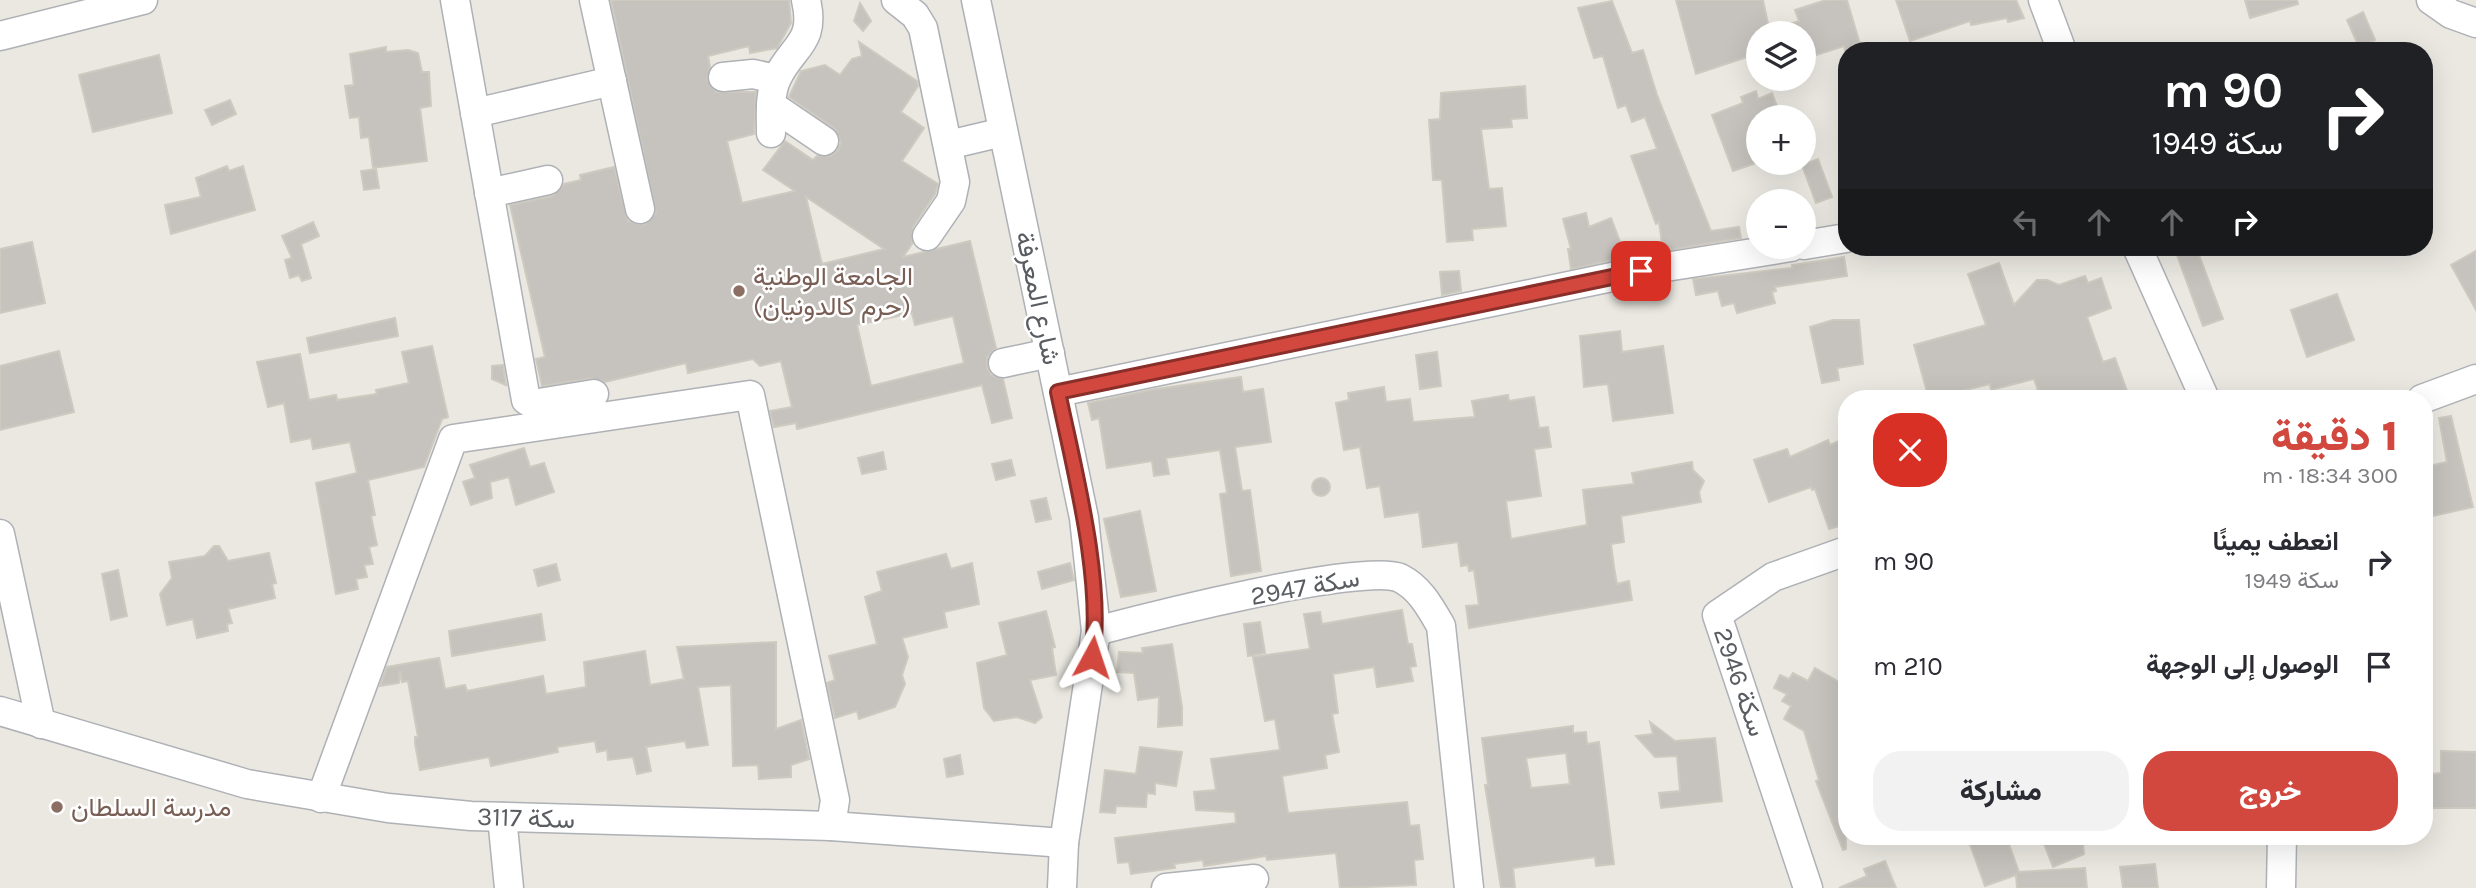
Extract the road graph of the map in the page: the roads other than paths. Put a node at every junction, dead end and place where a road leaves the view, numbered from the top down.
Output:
1 (144, 0) edge
2 (454, 0) edge
3 (594, 0) edge
4 (806, 0) edge
5 (896, 0) edge
6 (976, 0) edge
7 (2043, 0) edge
8 (2431, 0) edge
9 (2476, 23) edge
10 (0, 36) edge
11 (2059, 42) edge
12 (723, 78) dead end
13 (612, 81) junction
14 (774, 92) junction
15 (475, 113) junction
16 (771, 133) dead end
17 (824, 141) dead end
18 (948, 145) junction
19 (1006, 146) junction
20 (548, 180) dead end
21 (489, 193) junction
22 (640, 209) dead end
23 (927, 236) dead end
24 (1838, 239) edge
25 (1816, 243) edge
26 (1746, 254) edge
27 (2141, 256) edge
28 (1042, 354) junction
29 (1003, 363) dead end
30 (2476, 379) edge
31 (2201, 390) edge
32 (1058, 392) junction
33 (594, 394) dead end
34 (2433, 395) edge
35 (0, 534) edge
36 (1838, 554) edge
37 (1097, 631) junction
38 (0, 711) edge
39 (41, 724) junction
40 (321, 798) junction
41 (502, 817) junction
42 (831, 826) junction
43 (1064, 843) junction
44 (2282, 845) edge
45 (1254, 879) dead end
46 (509, 888) edge
47 (1062, 888) edge
48 (1166, 888) edge
49 (1469, 888) edge
50 (1808, 888) edge
51 (2281, 888) edge

1 - 10 street
2 - 15 street
3 - 13 street
4 - 14 street
5 - 18 street
6 - 19 street, شارع المعرفة
7 - 11 street
8 - 9 street
12 - 14 street
13 - 15 street
13 - 22 street
14 - 16 street
14 - 17 street
15 - 21 street
18 - 19 street
18 - 23 street
19 - 28 street, شارع المعرفة
20 - 21 street
21 - 33 street
24 - 25 street
26 - 32 street
27 - 31 street
28 - 29 street
28 - 32 street, شارع المعرفة
30 - 34 street
32 - 37 street, شارع المعرفة
35 - 39 street
36 - 50 street, سكة 2946
37 - 43 street, شارع المعرفة
37 - 49 street, سكة 2947
38 - 39 street, سكة 3117
39 - 40 street, سكة 3117
40 - 41 street, سكة 3117
40 - 42 street
41 - 42 street, سكة 3117
41 - 46 street
42 - 43 street, سكة 3117
43 - 47 street, شارع المعرفة
44 - 51 street
45 - 48 street

